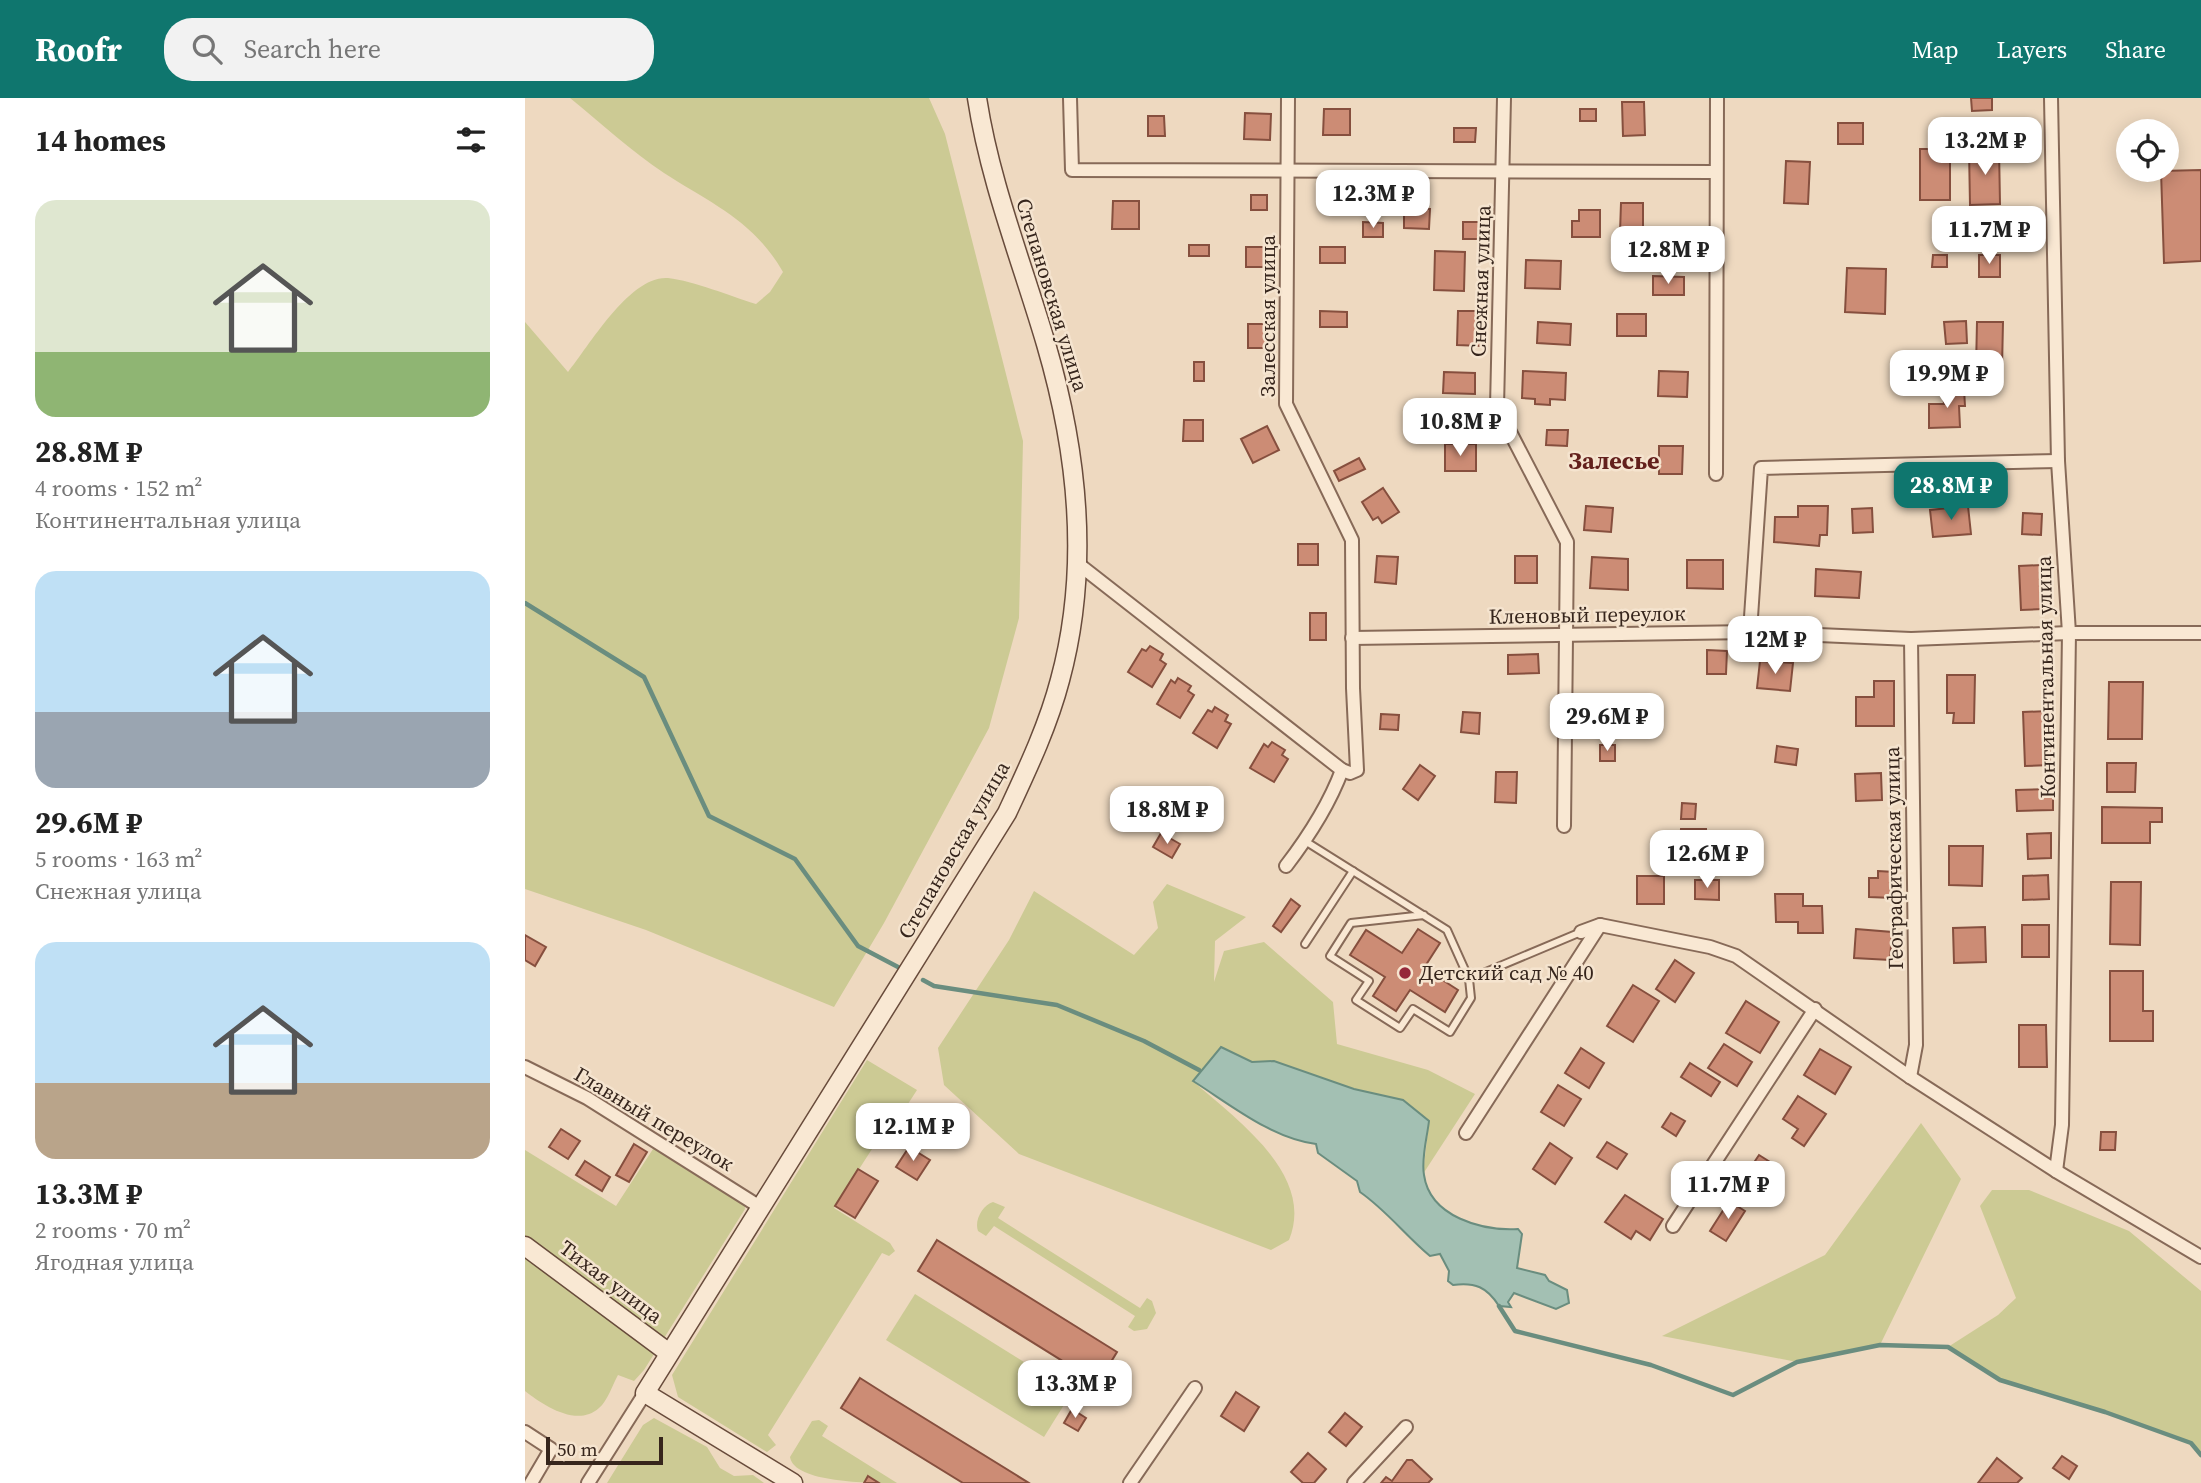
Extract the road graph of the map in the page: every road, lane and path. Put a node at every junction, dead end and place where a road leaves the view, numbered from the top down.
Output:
1 (977, 98) edge
2 (1070, 98) edge
3 (1288, 98) edge
4 (1504, 98) edge
5 (1717, 98) edge
6 (2051, 98) edge
7 (1288, 171) junction
8 (1715, 172) junction
9 (1504, 173) junction
10 (2058, 461) junction
11 (1716, 474) dead end
12 (1077, 563) junction
13 (1750, 632) junction
14 (1564, 633) junction
15 (2069, 633) junction
16 (2201, 633) edge
17 (1352, 638) junction
18 (1911, 639) junction
19 (1342, 770) junction
20 (1564, 826) dead end
21 (1305, 841) junction
22 (1286, 866) dead end
23 (1353, 871) junction
24 (1424, 915) junction
25 (1600, 925) junction
26 (1580, 932) joint
27 (1305, 944) dead end
28 (1469, 979) junction
29 (1815, 1009) junction
30 (525, 1067) edge
31 (1910, 1077) junction
32 (1466, 1133) dead end
33 (2056, 1171) junction
34 (760, 1207) junction
35 (1673, 1226) dead end
36 (525, 1246) edge
37 (2201, 1257) edge
38 (669, 1353) junction
39 (1195, 1388) dead end
40 (645, 1393) junction
41 (1406, 1427) dead end
42 (525, 1432) edge
43 (531, 1483) edge
44 (588, 1483) edge
45 (793, 1483) edge
46 (1130, 1483) edge
47 (1353, 1483) edge

1 - 12 street, Степановская улица
2 - 7 street
3 - 7 street, Залесская улица
4 - 9 street, Снежная улица
5 - 8 street
6 - 10 street, Континентальная улица
7 - 9 street
7 - 17 street, Залесская улица
8 - 9 street
8 - 11 street
9 - 14 street, Снежная улица
10 - 13 street
10 - 15 street, Континентальная улица
12 - 19 street
12 - 34 street, Степановская улица
13 - 14 street, Кленовый переулок
13 - 18 street, Кленовый переулок
14 - 17 street, Кленовый переулок
14 - 20 street, Снежная улица
15 - 16 street, Кленовый переулок
15 - 18 street, Кленовый переулок
15 - 33 street, Континентальная улица
17 - 19 street, Залесская улица
18 - 31 street, Географическая улица
19 - 21 street
21 - 22 street
21 - 23 lane
23 - 24 lane
23 - 27 lane
24 - 28 lane
24 - 28 lane
25 - 26 street
25 - 29 street
25 - 32 street
26 - 28 lane
29 - 31 street
29 - 35 street
30 - 34 street, Главный переулок
31 - 33 street
33 - 37 street
34 - 38 street, Степановская улица
36 - 38 street, Тихая улица
38 - 40 street, Степановская улица
39 - 46 street
40 - 44 street
40 - 45 street
41 - 47 street
42 - 43 street

